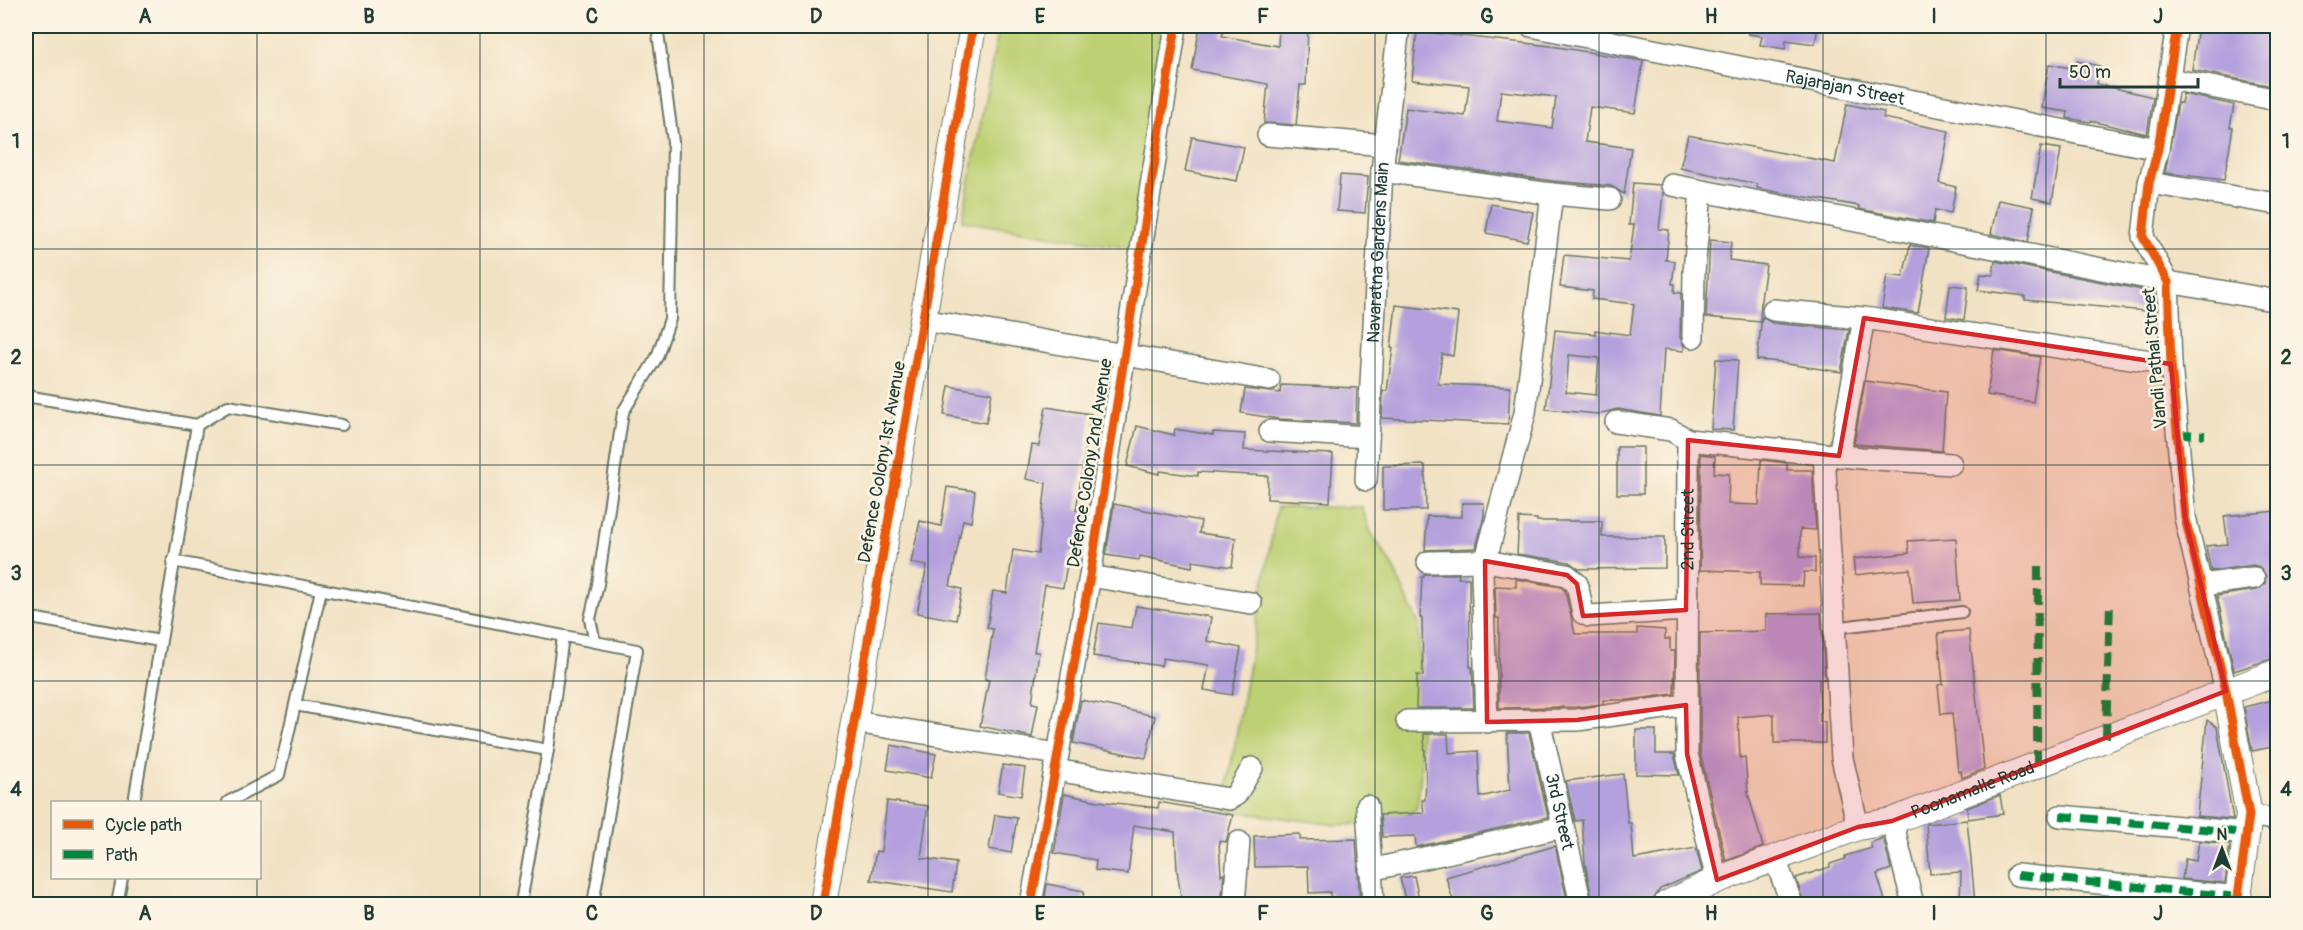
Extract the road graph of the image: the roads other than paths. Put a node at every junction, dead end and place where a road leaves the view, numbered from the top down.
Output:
1 (657, 26) edge
2 (973, 26) edge
3 (1176, 26) edge
4 (1399, 26) edge
5 (1531, 26) edge
6 (2177, 26) edge
7 (1554, 27) edge
8 (2170, 79) junction
9 (2277, 100) edge
10 (1268, 135) dead end
11 (1385, 145) junction
12 (2158, 149) junction
13 (1382, 171) junction
14 (2149, 183) junction
15 (1672, 185) dead end
16 (1701, 191) junction
17 (1552, 194) junction
18 (1610, 199) dead end
19 (2277, 204) edge
20 (2168, 282) junction
21 (2277, 301) edge
22 (1773, 310) dead end
23 (1864, 318) junction
24 (923, 320) junction
25 (1693, 337) dead end
26 (1124, 356) junction
27 (2171, 364) junction
28 (1269, 380) dead end
29 (26, 396) edge
30 (1616, 422) dead end
31 (197, 425) junction
32 (342, 425) dead end
33 (1270, 431) dead end
34 (1368, 436) junction
35 (1688, 440) junction
36 (1832, 455) junction
37 (1951, 464) dead end
38 (1366, 480) dead end
39 (173, 561) junction
40 (1485, 561) junction
41 (1428, 562) dead end
42 (1090, 576) junction
43 (2254, 578) dead end
44 (2201, 585) junction
45 (321, 590) junction
46 (1251, 603) dead end
47 (1686, 610) junction
48 (1962, 612) dead end
49 (26, 617) edge
50 (1833, 628) junction
51 (563, 636) junction
52 (160, 641) junction
53 (595, 642) junction
54 (2277, 672) edge
55 (2226, 691) junction
56 (295, 705) junction
57 (1686, 705) junction
58 (1539, 720) junction
59 (1407, 721) dead end
60 (854, 722) junction
61 (1487, 722) junction
62 (548, 750) junction
63 (1056, 762) junction
64 (1252, 768) dead end
65 (134, 801) edge
66 (230, 801) edge
67 (1367, 806) dead end
68 (2060, 816) dead end
69 (2277, 820) edge
70 (1892, 821) junction
71 (2248, 824) junction
72 (1563, 827) junction
73 (1858, 827) junction
74 (1239, 842) dead end
75 (1776, 859) junction
76 (1370, 870) junction
77 (2017, 875) dead end
78 (122, 879) edge
79 (1718, 880) junction
80 (522, 897) dead end
81 (2238, 901) edge
82 (117, 904) edge
83 (593, 904) edge
84 (823, 904) edge
85 (1031, 904) edge
86 (1234, 904) edge
87 (1373, 904) edge
88 (1581, 904) edge
89 (1667, 904) edge
90 (1792, 904) edge
91 (1913, 904) edge

1 - 53 lane
2 - 24 street, Defence Colony 1st Avenue
3 - 26 street, Defence Colony 2nd Avenue
4 - 11 street, Navaratna Gardens Main
5 - 7 street, Rajarajan Street
6 - 8 street, Vandi Pathai Street
7 - 12 street, Rajarajan Street
8 - 9 street
8 - 12 street, Vandi Pathai Street
10 - 11 street
11 - 13 street, Navaratna Gardens Main
12 - 14 street, Vandi Pathai Street
13 - 17 street
13 - 34 street, Navaratna Gardens Main
14 - 19 street
14 - 20 street, Vandi Pathai Street
15 - 16 street
16 - 20 street
16 - 25 street
17 - 18 street
17 - 40 street
20 - 21 street
20 - 27 street, Vandi Pathai Street
22 - 23 street
23 - 27 street
23 - 36 street
24 - 26 street
24 - 60 street, Defence Colony 1st Avenue
26 - 28 street
26 - 42 street, Defence Colony 2nd Avenue
27 - 44 street, Vandi Pathai Street
29 - 31 lane
30 - 35 street
31 - 32 lane
31 - 39 lane
33 - 34 street
34 - 38 street, Navaratna Gardens Main
35 - 36 street
35 - 47 street, 2nd Street
36 - 37 street
36 - 50 street
39 - 45 lane
39 - 52 lane
40 - 41 street
40 - 47 street
40 - 61 street
42 - 46 street
42 - 63 street, Defence Colony 2nd Avenue
43 - 44 street
44 - 55 street, Vandi Pathai Street
45 - 51 lane
45 - 56 lane
47 - 57 street, 2nd Street
48 - 50 lane
49 - 52 lane
50 - 73 street
51 - 53 lane
51 - 62 lane
52 - 65 lane
53 - 83 lane
54 - 55 street, Poonamalle Road
55 - 70 street, Poonamalle Road
55 - 71 street
56 - 62 lane
56 - 66 lane
57 - 58 street
57 - 79 street, 2nd Street
58 - 61 street
58 - 72 street, 3rd Street
59 - 61 street
60 - 63 street
60 - 84 street, Defence Colony 1st Avenue
62 - 80 lane
63 - 64 street
63 - 85 street, Defence Colony 2nd Avenue
67 - 76 street
68 - 71 street
69 - 71 street
70 - 73 street, Poonamalle Road
70 - 91 street
71 - 81 street
72 - 76 street
72 - 88 street, 3rd Street
73 - 75 street, Poonamalle Road
74 - 86 street
75 - 79 street, Poonamalle Road
75 - 90 street
76 - 87 street
77 - 81 street
78 - 82 lane
79 - 89 street, Poonamalle Road

